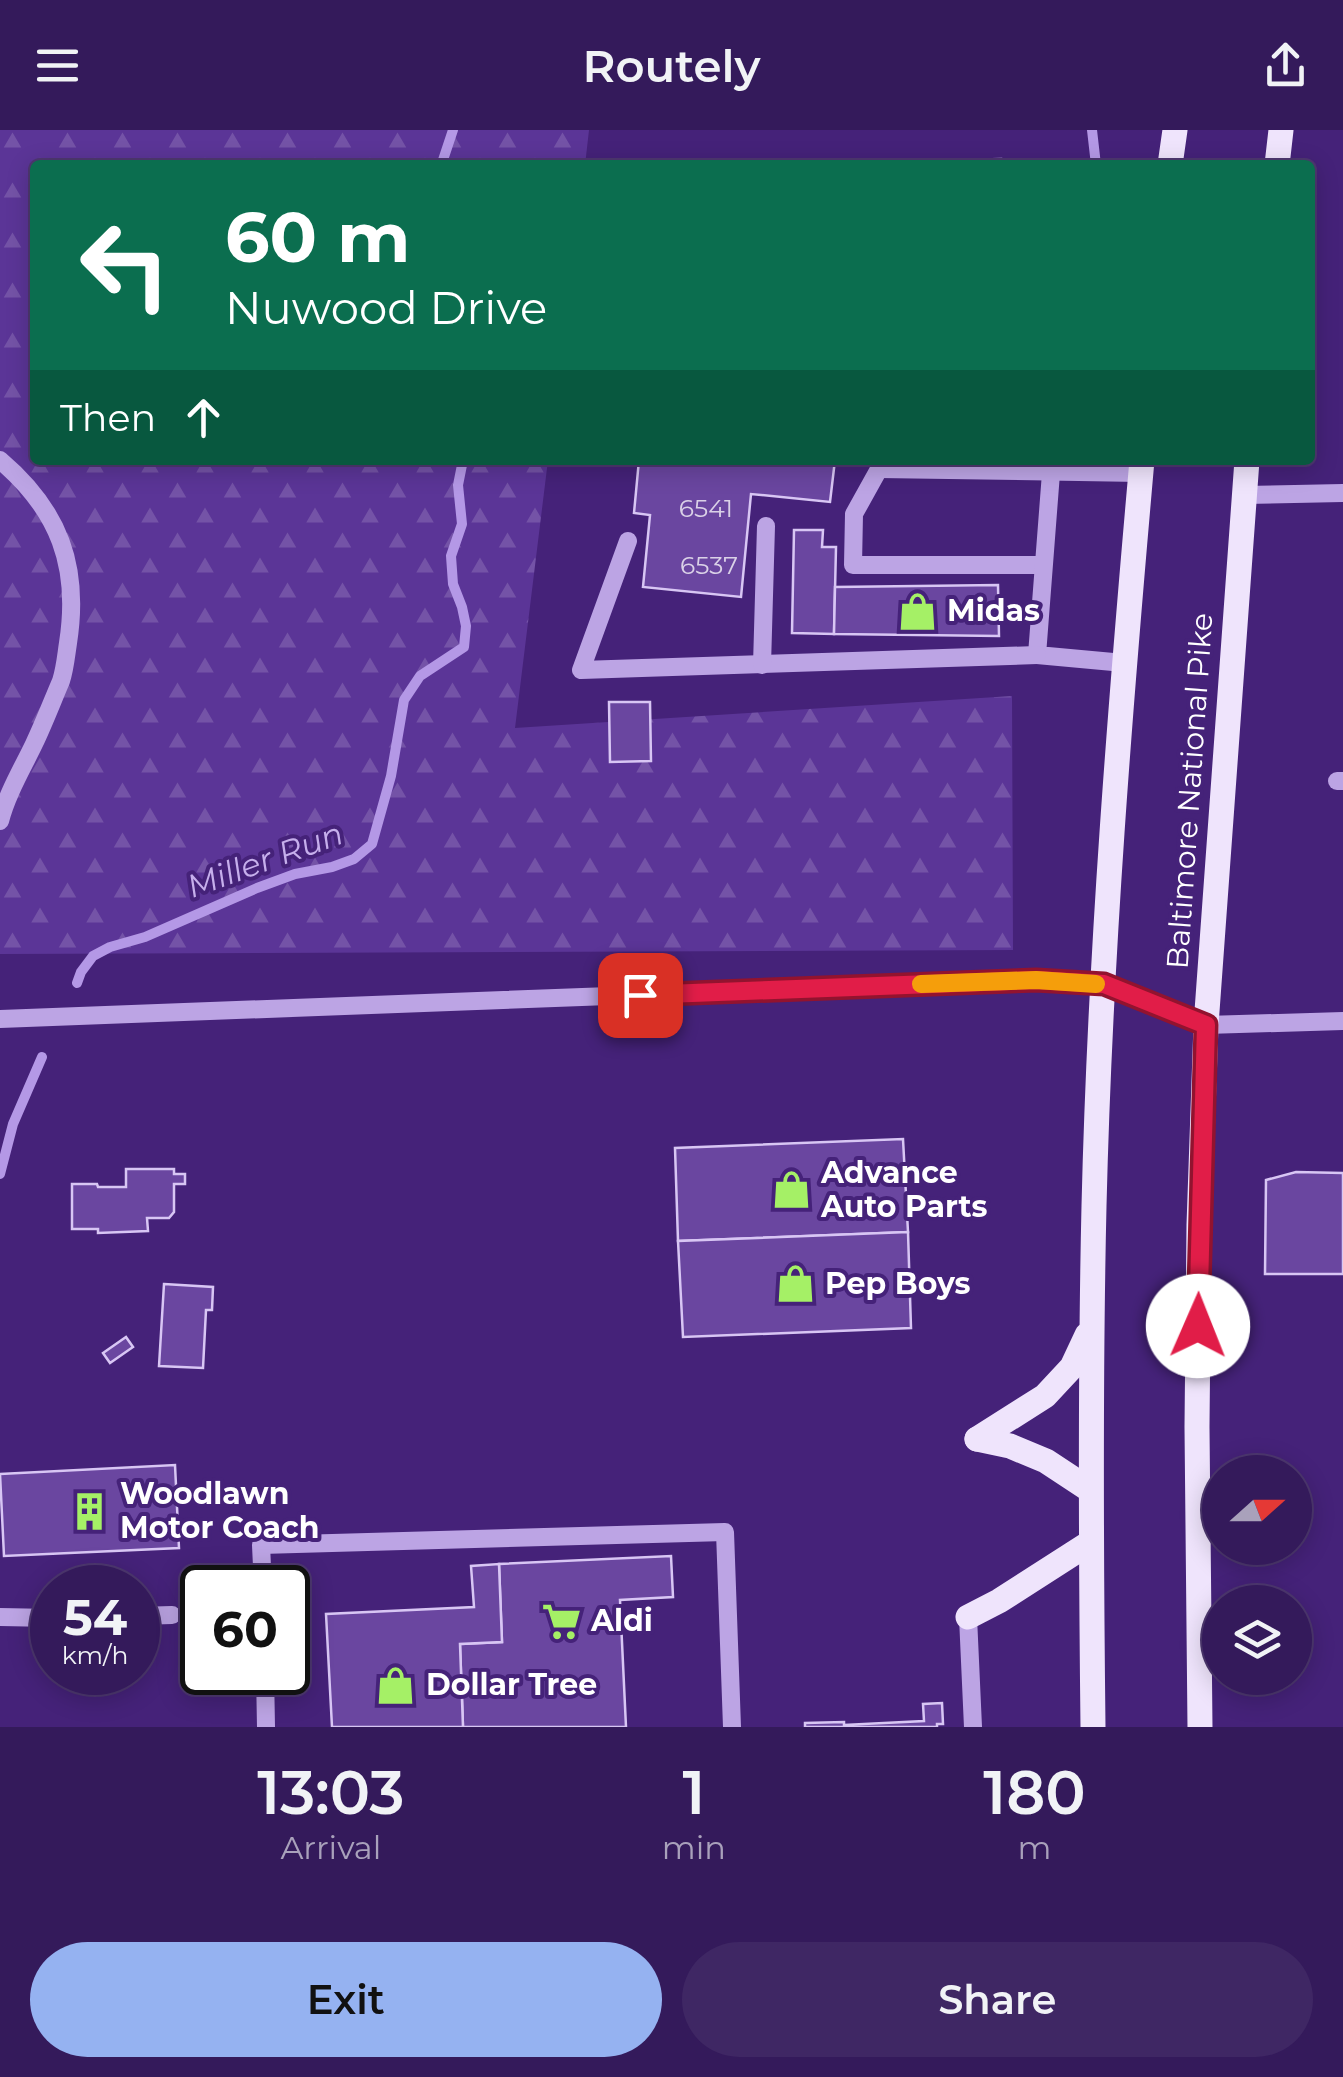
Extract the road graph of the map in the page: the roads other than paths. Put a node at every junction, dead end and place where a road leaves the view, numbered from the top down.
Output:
1 (1175, 130) edge
2 (1281, 130) edge
3 (1171, 160) edge
4 (1278, 160) edge
5 (0, 460) edge
6 (879, 465) edge
7 (1247, 465) edge
8 (1051, 466) edge
9 (1141, 466) edge
10 (1343, 494) edge
11 (1244, 496) junction
12 (766, 526) dead end
13 (628, 541) dead end
14 (1044, 565) junction
15 (1037, 655) junction
16 (1124, 663) junction
17 (762, 665) junction
18 (0, 821) edge
19 (1104, 984) junction
20 (0, 1019) edge
21 (1343, 1021) edge
22 (1206, 1025) junction
23 (1092, 1323) junction
24 (1090, 1490) junction
25 (1091, 1542) junction
26 (262, 1565) edge
27 (160, 1615) edge
28 (172, 1615) dead end
29 (0, 1617) edge
30 (968, 1617) joint
31 (30, 1618) edge
32 (265, 1695) edge
33 (266, 1727) edge
34 (732, 1727) edge
35 (973, 1727) edge
36 (1093, 1727) edge
37 (1200, 1727) edge

1 - 3 main road
2 - 4 main road
5 - 18 street
6 - 8 street
6 - 14 street
7 - 11 main road, Baltimore National Pike
8 - 9 street
8 - 14 street
9 - 16 main road
10 - 11 street
11 - 22 main road, Baltimore National Pike
12 - 17 street
13 - 17 street
14 - 15 street
15 - 16 street
15 - 17 street
16 - 19 main road
19 - 20 street
19 - 22 street
19 - 23 main road
21 - 22 street
22 - 37 main road, Baltimore National Pike
23 - 24 main road
23 - 24 main road
24 - 25 main road
25 - 30 main road
25 - 36 main road
26 - 34 street
27 - 28 street
29 - 31 street
30 - 35 street
32 - 33 street

